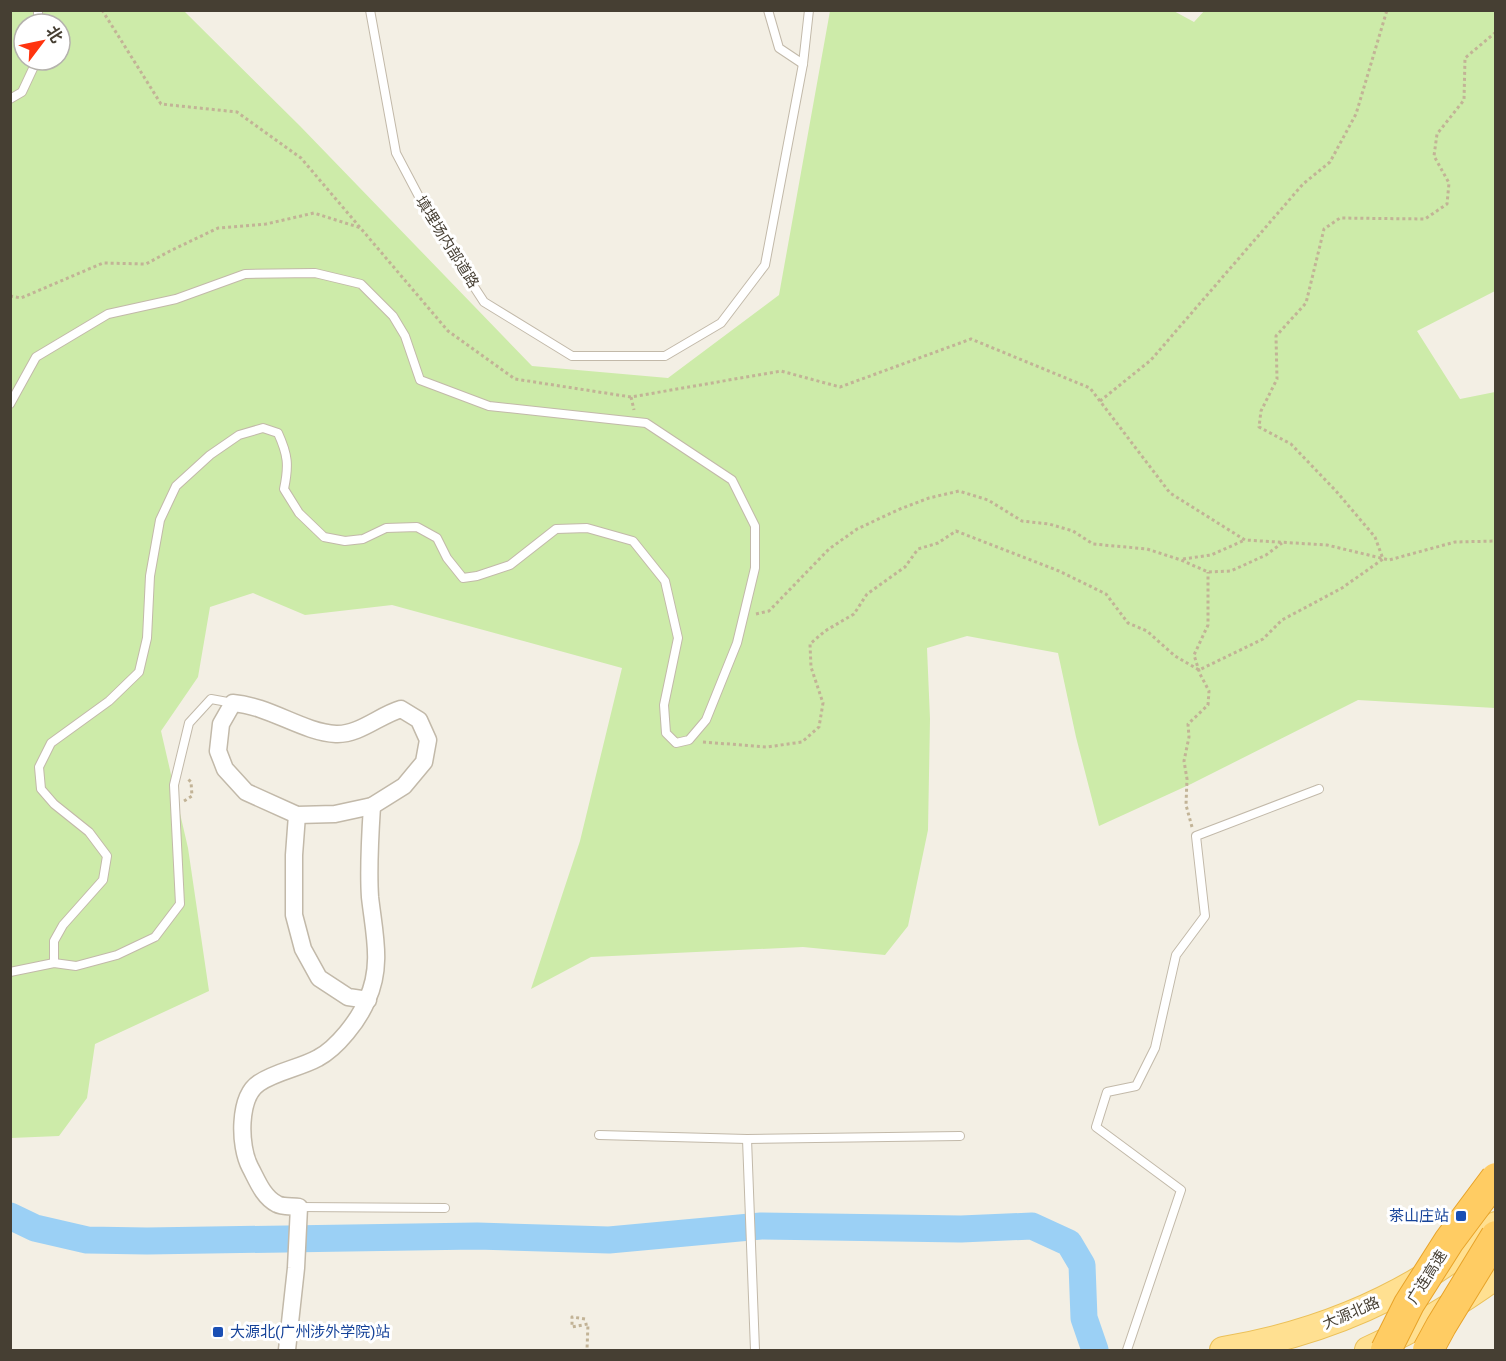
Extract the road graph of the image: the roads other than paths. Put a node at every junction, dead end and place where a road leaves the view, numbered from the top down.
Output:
1 (370, 10) edge
2 (768, 10) edge
3 (809, 10) edge
4 (803, 64) junction
5 (31, 72) edge
6 (10, 99) edge
7 (10, 404) edge
8 (233, 703) junction
9 (1319, 789) dead end
10 (372, 806) junction
11 (297, 814) junction
12 (54, 963) junction
13 (10, 972) edge
14 (368, 1000) junction
15 (599, 1135) dead end
16 (960, 1136) dead end
17 (747, 1139) junction
18 (1496, 1178) edge
19 (1496, 1197) edge
20 (445, 1208) dead end
21 (299, 1216) junction
22 (1496, 1226) edge
23 (1496, 1236) edge
24 (1496, 1262) edge
25 (1496, 1276) edge
26 (286, 1350) edge
27 (755, 1350) edge
28 (1127, 1350) edge
29 (1223, 1350) edge
30 (1368, 1350) edge
31 (1386, 1350) edge
32 (1402, 1350) edge
33 (1428, 1350) edge
34 (1439, 1350) edge

1 - 4 lane, 填埋场内部道路
2 - 4 lane
3 - 4 lane, 填埋场内部道路
5 - 6 lane
7 - 12 lane
8 - 10 street
8 - 11 street
8 - 12 lane
9 - 28 lane
10 - 11 street
10 - 14 street
11 - 14 street
12 - 13 lane
14 - 21 street
15 - 17 lane
16 - 17 lane
17 - 27 lane
18 - 31 highway, 广连高速, bridge
19 - 32 highway
20 - 21 lane
21 - 26 street
22 - 29 main road, 大源北路
23 - 33 highway, bridge
24 - 34 highway
25 - 30 main road

